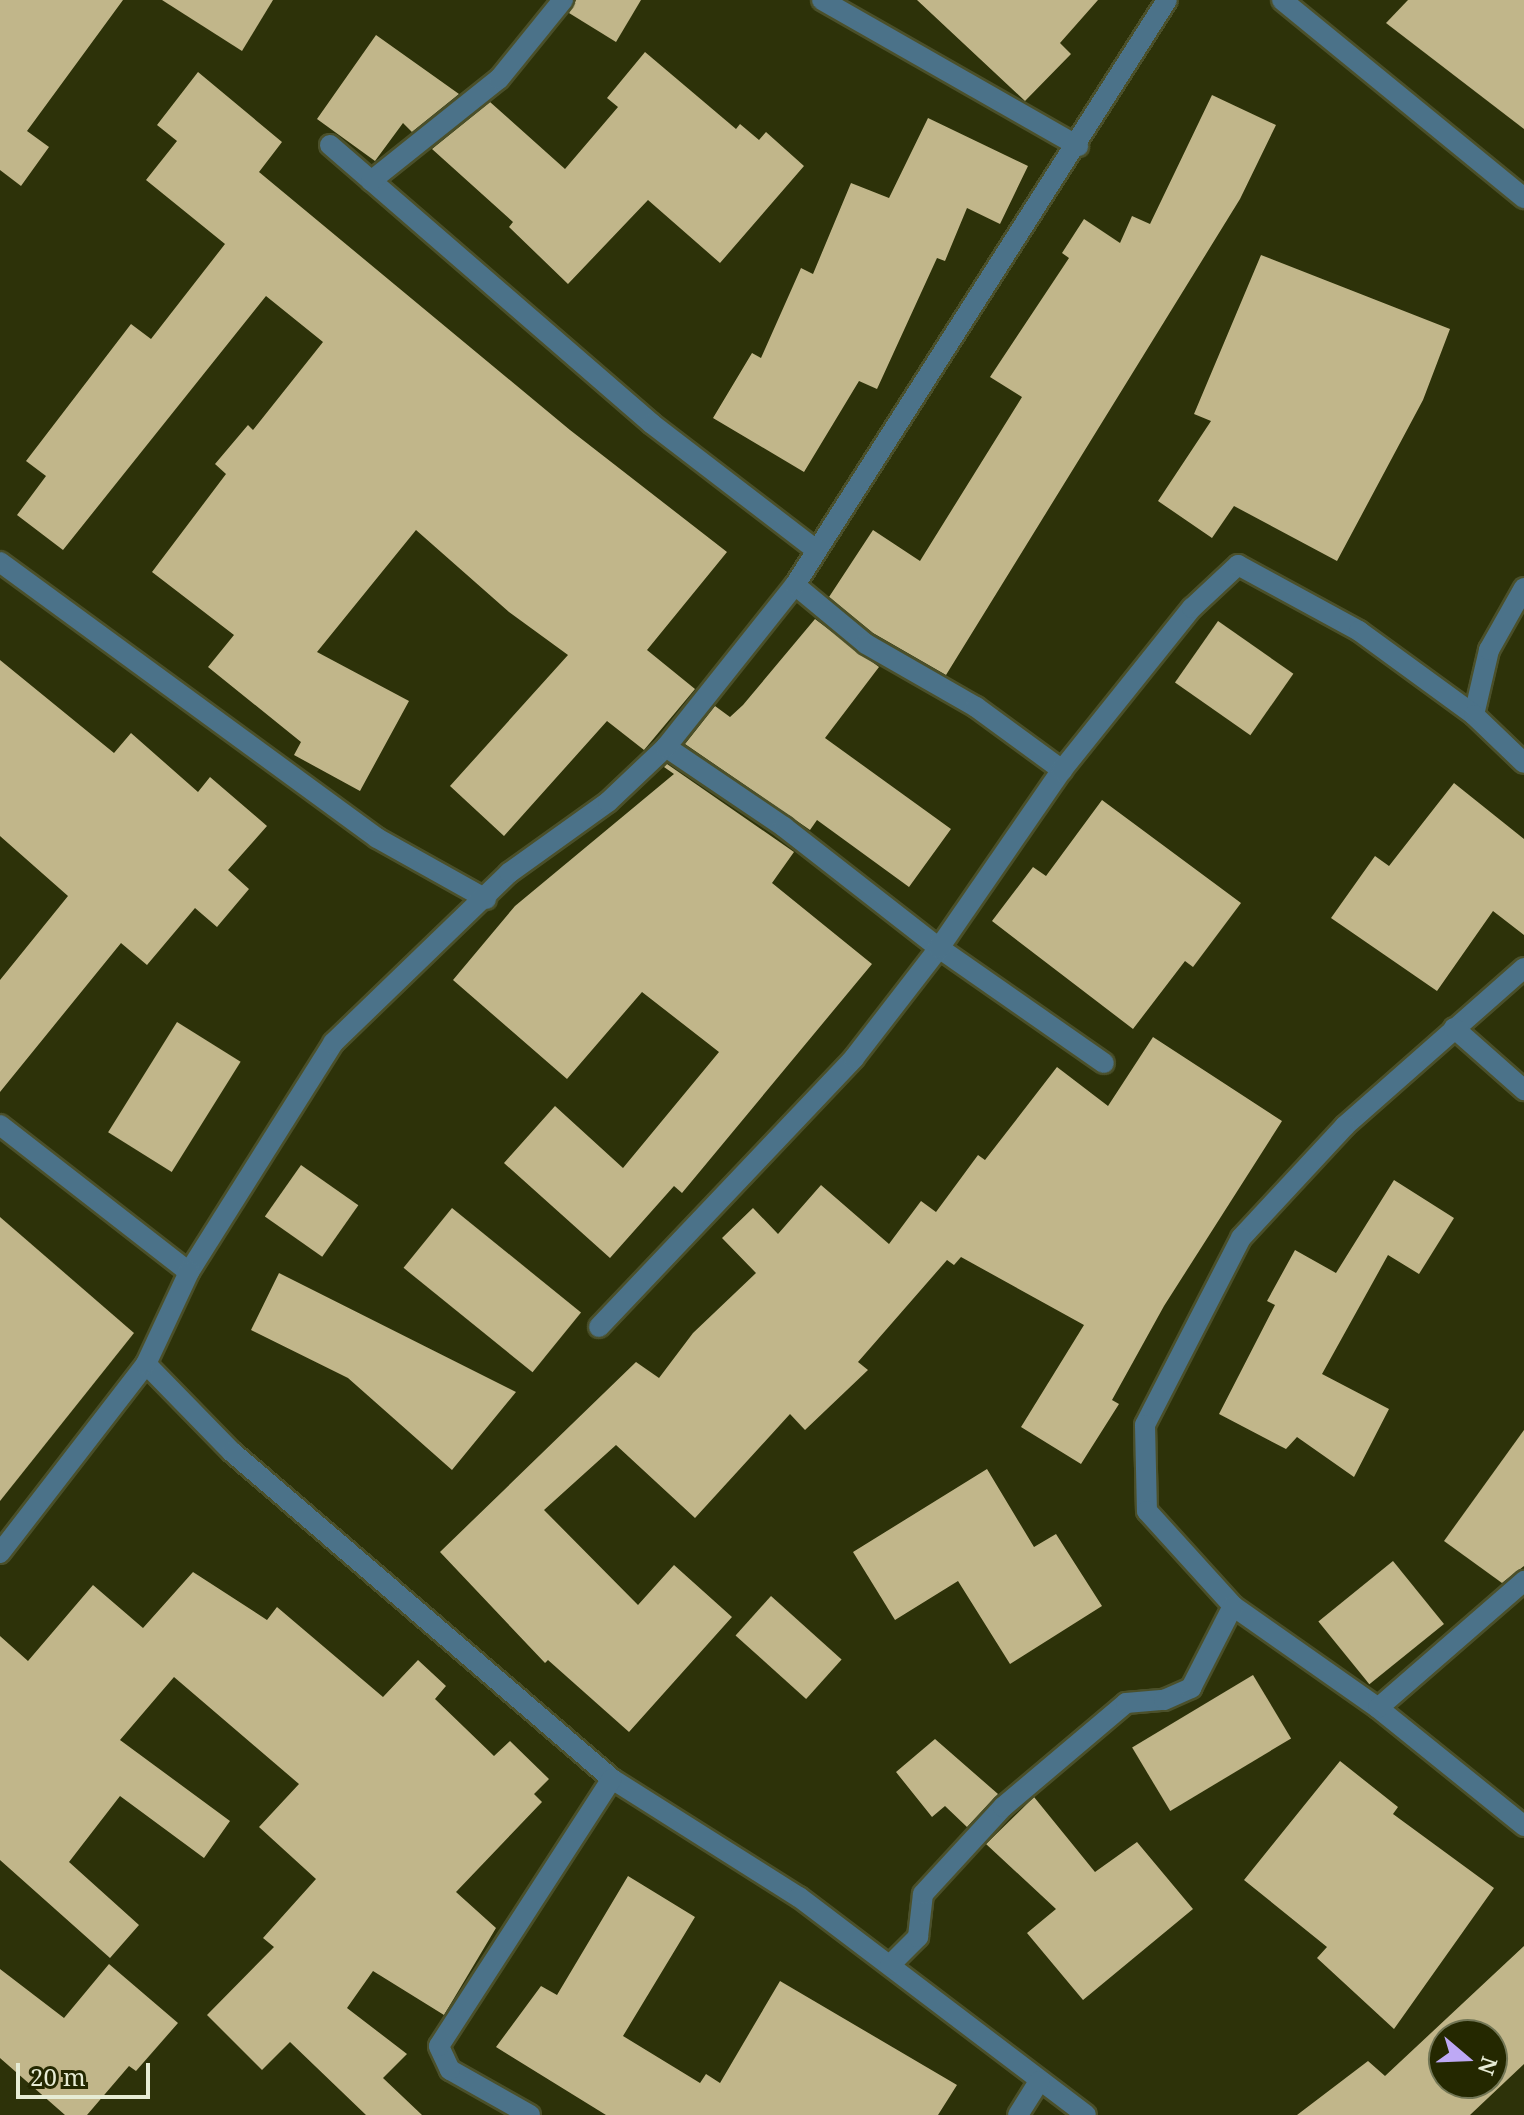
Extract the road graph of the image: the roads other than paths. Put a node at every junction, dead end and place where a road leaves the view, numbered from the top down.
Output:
1 (563, 0) edge
2 (822, 0) edge
3 (1167, 0) edge
4 (1282, 0) edge
5 (330, 145) dead end
6 (1078, 146) junction
7 (371, 181) junction
8 (1524, 198) edge
9 (816, 550) junction
10 (0, 562) edge
11 (795, 585) junction
12 (1524, 588) edge
13 (1474, 715) junction
14 (666, 747) junction
15 (1524, 763) edge
16 (1062, 770) junction
17 (486, 899) junction
18 (939, 948) junction
19 (1524, 968) edge
20 (1454, 1028) junction
21 (1104, 1063) dead end
22 (1524, 1090) edge
23 (0, 1125) edge
24 (189, 1272) junction
25 (599, 1327) dead end
26 (146, 1364) junction
27 (0, 1553) edge
28 (1524, 1581) edge
29 (1233, 1606) junction
30 (1378, 1708) junction
31 (612, 1779) junction
32 (1524, 1826) edge
33 (890, 1965) junction
34 (1039, 2081) junction
35 (530, 2115) edge
36 (1018, 2115) edge
37 (1086, 2115) edge

1 - 7 street
2 - 6 street
3 - 6 street
4 - 8 street
5 - 7 street
6 - 9 street
7 - 9 street
9 - 11 street
10 - 17 street
11 - 14 street
11 - 16 street
12 - 13 street
13 - 15 street
13 - 16 street
14 - 17 street
14 - 18 street
16 - 18 street
17 - 24 street
18 - 21 street
18 - 25 street
19 - 20 street
20 - 22 street
20 - 29 street
23 - 24 street
24 - 26 street
26 - 27 street
26 - 31 street
28 - 30 street
29 - 30 street
29 - 33 street
30 - 32 street
31 - 33 street
31 - 35 street
33 - 34 street
34 - 36 street
34 - 37 street

